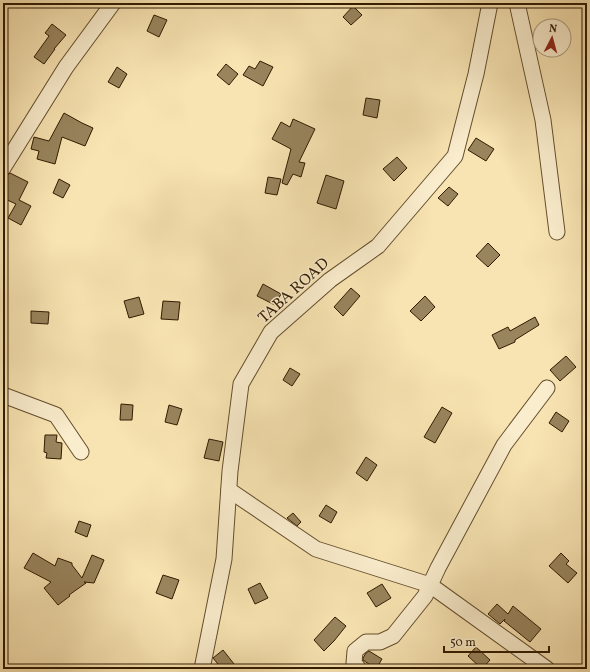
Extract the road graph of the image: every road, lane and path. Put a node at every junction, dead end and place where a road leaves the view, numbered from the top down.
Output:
1 (113, 3) edge
2 (490, 3) edge
3 (517, 3) edge
4 (3, 168) edge
5 (557, 232) dead end
6 (547, 388) dead end
7 (3, 395) edge
8 (81, 452) dead end
9 (229, 490) junction
10 (430, 585) junction
11 (202, 669) edge
12 (358, 669) edge
13 (547, 669) edge

1 - 4 street
2 - 9 street, TABA ROAD
3 - 5 street
6 - 10 street
7 - 8 street
9 - 10 street
9 - 11 street, TABA ROAD
10 - 12 street
10 - 13 street

